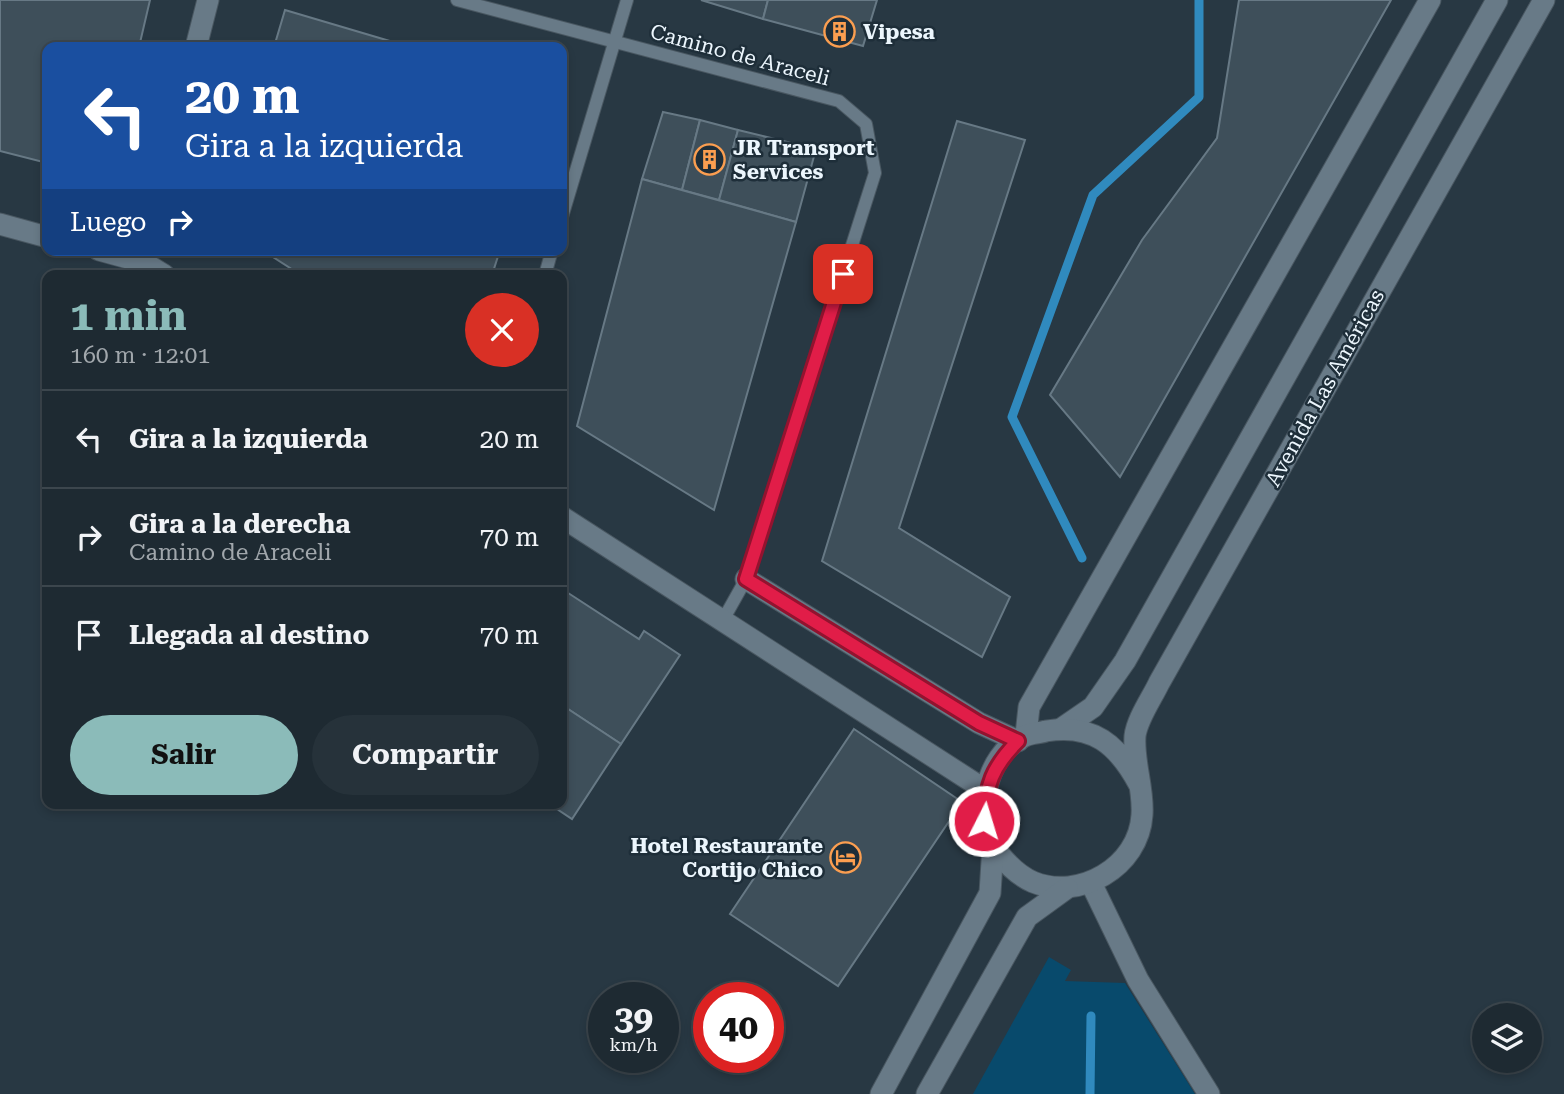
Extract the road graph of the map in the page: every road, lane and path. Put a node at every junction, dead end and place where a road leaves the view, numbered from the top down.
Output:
1 (208, 0) edge
2 (457, 0) edge
3 (627, 0) edge
4 (1430, 0) edge
5 (1497, 0) edge
6 (1544, 0) edge
7 (197, 42) edge
8 (614, 42) junction
9 (567, 200) edge
10 (0, 224) edge
11 (42, 236) edge
12 (121, 256) edge
13 (143, 262) edge
14 (567, 520) edge
15 (746, 579) junction
16 (723, 620) junction
17 (1061, 729) junction
18 (1022, 738) junction
19 (1139, 784) junction
20 (985, 790) junction
21 (993, 846) junction
22 (1091, 883) junction
23 (1067, 888) junction
24 (881, 1094) edge
25 (927, 1094) edge
26 (1209, 1094) edge

1 - 7 street
2 - 8 lane, Camino de Araceli
3 - 8 lane
4 - 18 street
5 - 17 street, Avenida Las Américas
6 - 19 street, Avenida Las Américas
8 - 9 lane
8 - 15 lane, Camino de Araceli
10 - 11 street
12 - 13 street
14 - 16 street
15 - 16 lane, Camino de Araceli
15 - 18 street
16 - 20 street
17 - 18 street
17 - 19 street
18 - 20 street
19 - 22 street
20 - 21 street
21 - 23 street
21 - 24 street
22 - 23 street
22 - 26 street
23 - 25 street

